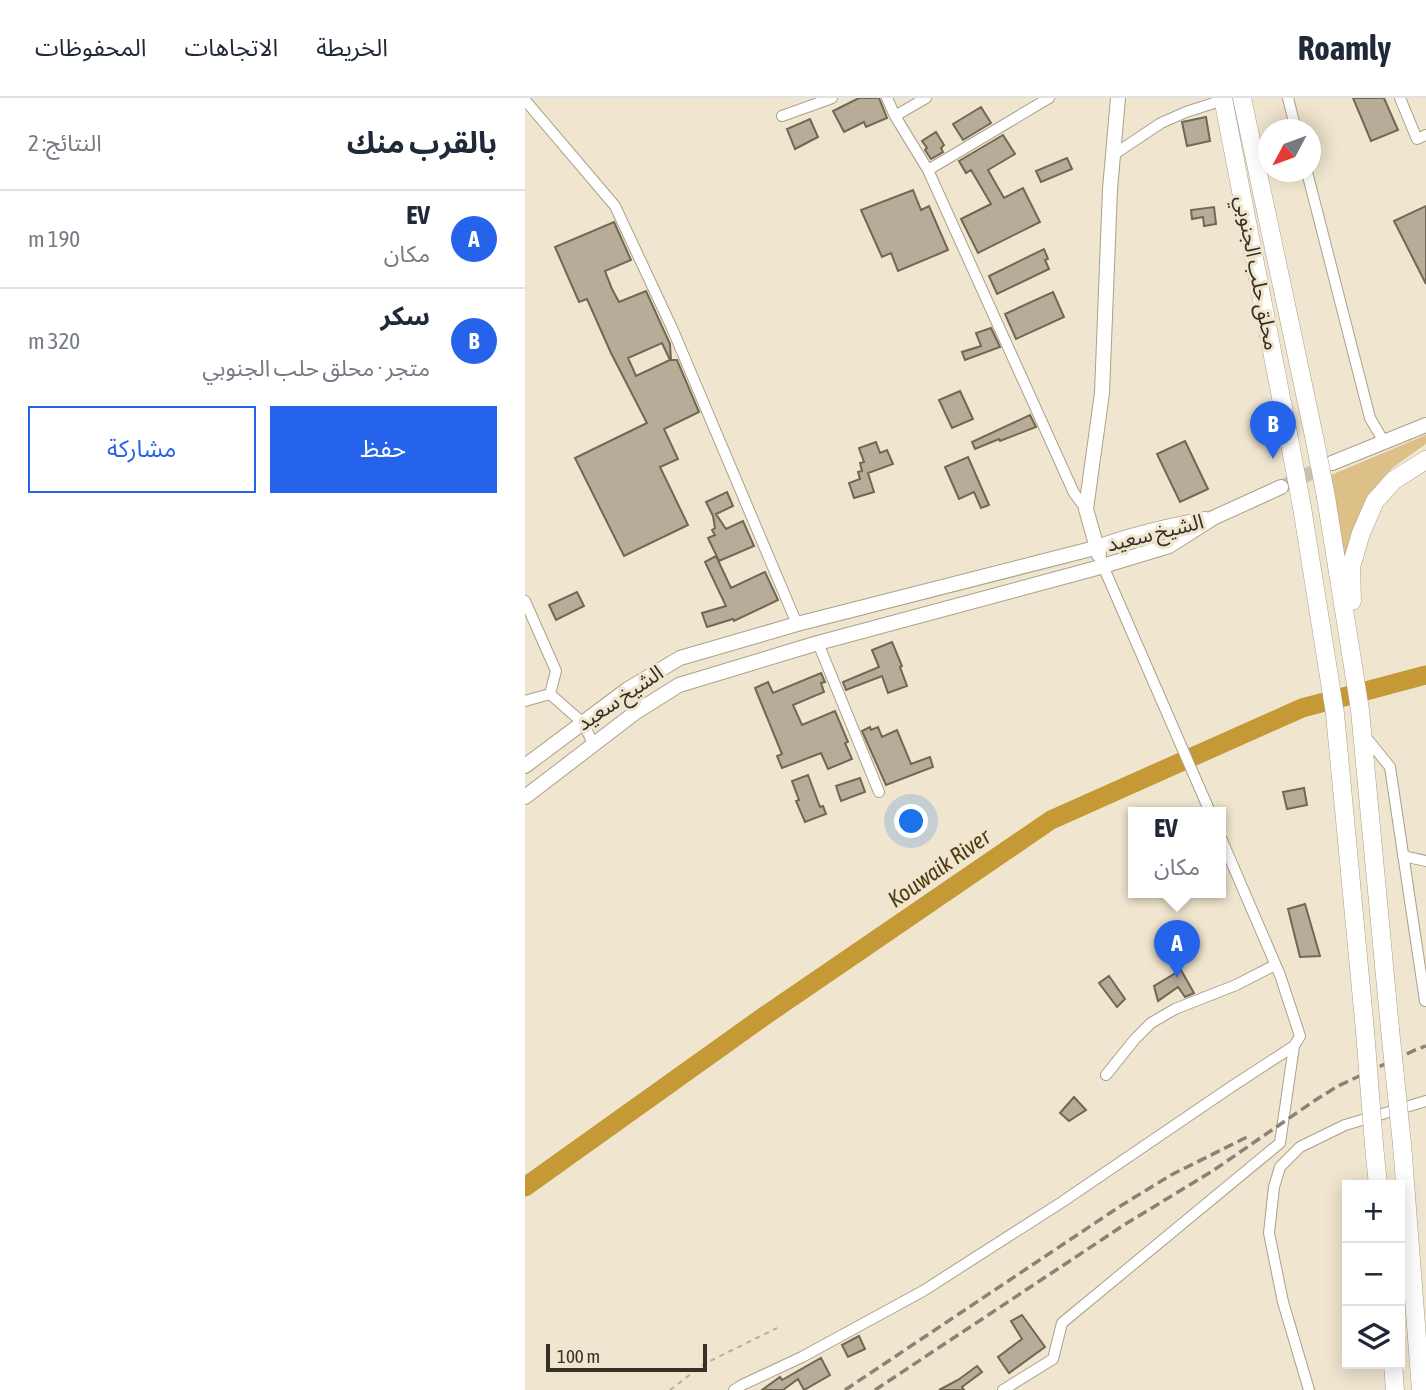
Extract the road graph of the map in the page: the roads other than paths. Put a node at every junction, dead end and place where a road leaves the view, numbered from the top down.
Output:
1 (832, 98) edge
2 (887, 98) edge
3 (926, 98) edge
4 (1049, 98) edge
5 (1118, 98) edge
6 (1243, 98) edge
7 (1288, 98) edge
8 (1400, 98) edge
9 (1223, 99) edge
10 (525, 100) edge
11 (782, 116) dead end
12 (895, 116) junction
13 (1293, 119) edge
14 (1426, 135) edge
15 (1113, 155) junction
16 (928, 170) junction
17 (1310, 182) edge
18 (1426, 425) edge
19 (1384, 442) junction
20 (1426, 460) edge
21 (1332, 463) tunnel mouth
22 (1281, 487) tunnel mouth
23 (1086, 509) junction
24 (1213, 518) junction
25 (1095, 548) junction
26 (1103, 566) junction
27 (525, 601) edge
28 (797, 624) junction
29 (818, 643) junction
30 (1353, 664) junction
31 (550, 694) junction
32 (525, 702) edge
33 (583, 723) junction
34 (1362, 734) junction
35 (594, 745) junction
36 (525, 766) edge
37 (879, 792) dead end
38 (525, 797) edge
39 (1208, 807) edge
40 (1226, 850) edge
41 (1403, 856) junction
42 (1426, 861) edge
43 (1275, 965) junction
44 (1425, 1001) edge
45 (1294, 1046) junction
46 (1105, 1076) dead end
47 (1426, 1101) edge
48 (1378, 1180) edge
49 (1393, 1369) edge
50 (738, 1387) edge
51 (1003, 1390) edge
52 (1309, 1390) edge
53 (1395, 1390) edge
54 (1421, 1390) edge

1 - 11 street
2 - 12 street
3 - 12 street
4 - 16 street
5 - 15 main road
6 - 30 highway, محلق حلب الجنوبي, bridge
7 - 13 street
8 - 14 street
9 - 15 street
9 - 48 highway, محلق حلب الجنوبي, bridge
10 - 28 street
12 - 16 street
15 - 23 main road
16 - 23 street
17 - 19 street
18 - 19 main road
19 - 21 main road
20 - 30 highway
22 - 24 main road
23 - 25 main road
24 - 25 main road, الشيخ سعيد
24 - 26 main road, الشيخ سعيد
25 - 26 main road
25 - 28 main road, الشيخ سعيد
26 - 29 main road, الشيخ سعيد
26 - 39 street
27 - 31 street
28 - 33 main road, الشيخ سعيد
29 - 35 main road, الشيخ سعيد
29 - 37 street
30 - 34 highway
31 - 32 street
31 - 33 street
33 - 35 street
33 - 36 main road, الشيخ سعيد
34 - 41 street
34 - 54 highway, bridge
35 - 38 main road, الشيخ سعيد
40 - 43 street
41 - 42 street
41 - 44 street
43 - 45 street
43 - 46 street
45 - 50 street
45 - 51 street
47 - 52 street
49 - 53 highway

